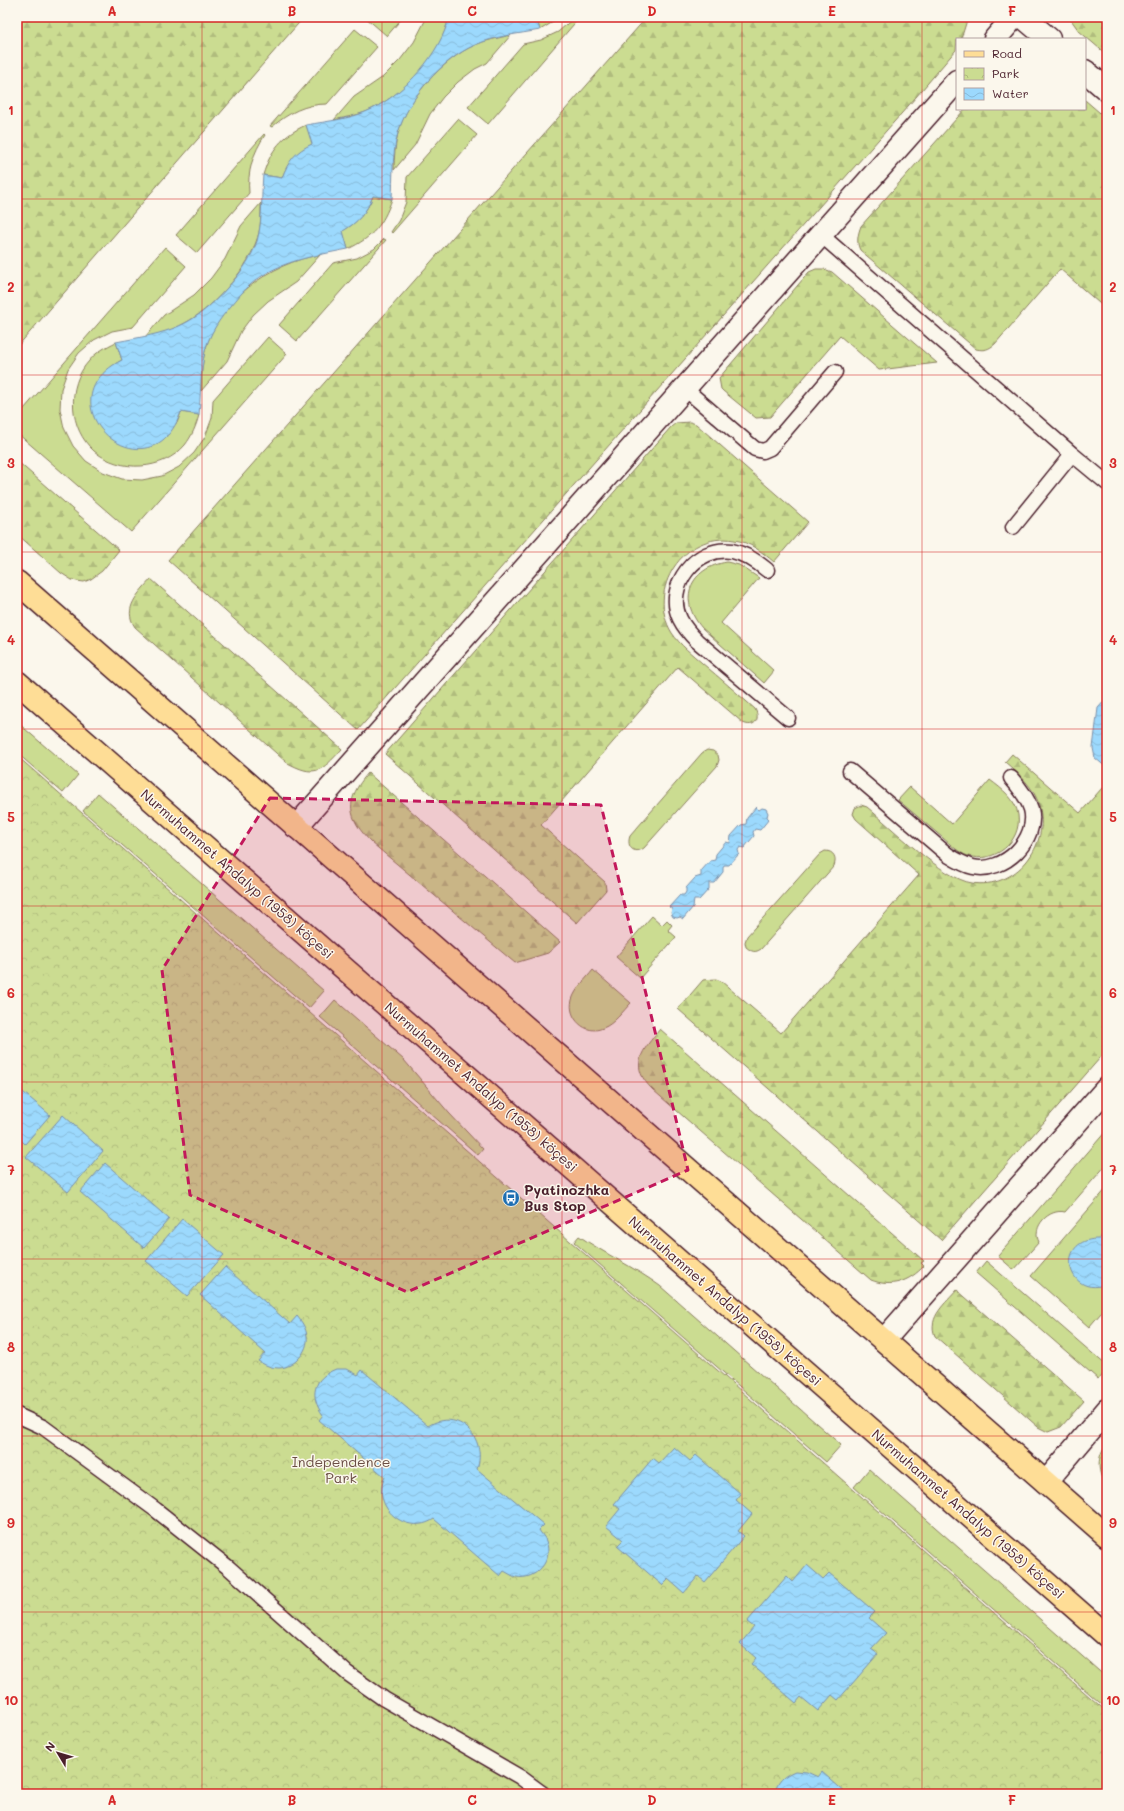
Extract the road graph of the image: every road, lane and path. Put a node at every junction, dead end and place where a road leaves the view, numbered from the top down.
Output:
1 (1014, 17) edge
2 (1023, 17) edge
3 (996, 38) edge
4 (1048, 38) edge
5 (1086, 72) edge
6 (956, 82) edge
7 (1107, 90) edge
8 (820, 234) junction
9 (835, 372) dead end
10 (684, 388) junction
11 (1072, 454) junction
12 (1107, 483) edge
13 (1014, 527) dead end
14 (766, 570) dead end
15 (17, 582) edge
16 (17, 682) edge
17 (788, 718) dead end
18 (850, 771) dead end
19 (1011, 778) dead end
20 (296, 827) junction
21 (1107, 1088) edge
22 (884, 1340) junction
23 (1107, 1410) edge
24 (17, 1415) edge
25 (1046, 1482) junction
26 (1107, 1536) edge
27 (1107, 1636) edge
28 (543, 1794) edge

1 - 3 street
2 - 4 street
5 - 7 street
6 - 8 street
8 - 10 street
8 - 11 lane
9 - 10 lane
10 - 20 street
11 - 12 lane
11 - 13 lane
14 - 17 lane
15 - 20 main road
16 - 27 main road, Nurmuhammet Andalyp (1958) köçesi
18 - 19 lane
20 - 22 main road
21 - 22 street
22 - 25 main road
23 - 25 street
24 - 28 lane
25 - 26 main road

